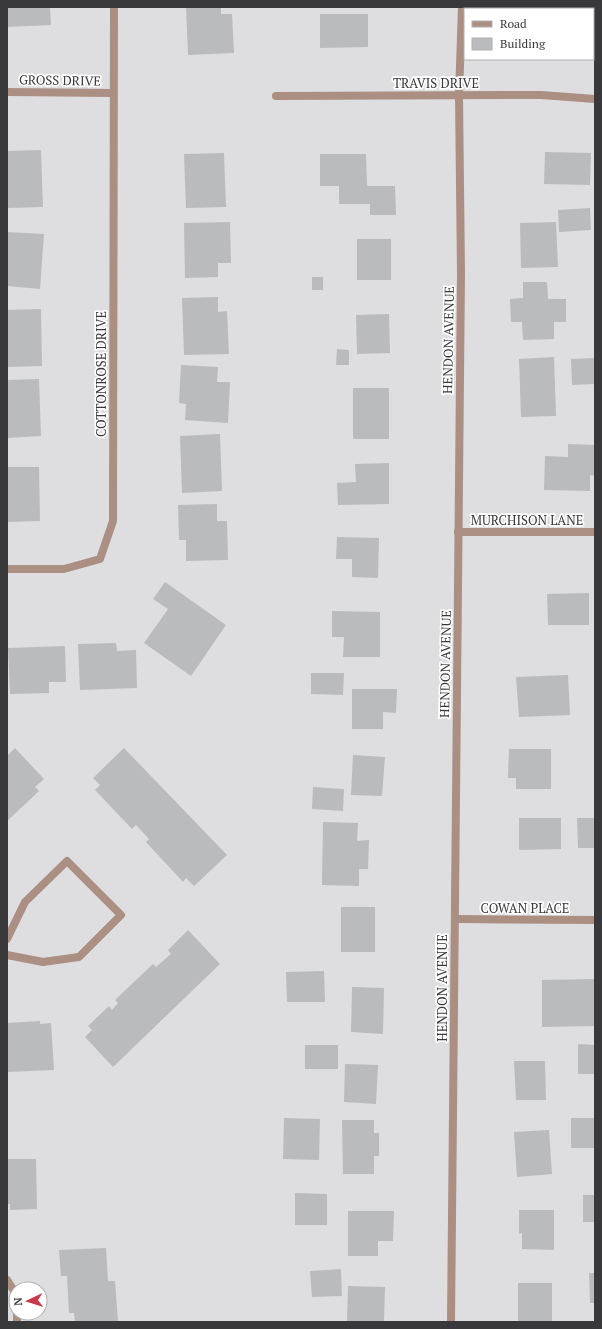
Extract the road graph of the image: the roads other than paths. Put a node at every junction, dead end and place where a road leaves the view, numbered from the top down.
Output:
1 (114, 7) edge
2 (462, 7) edge
3 (7, 92) edge
4 (113, 93) junction
5 (459, 95) junction
6 (276, 96) dead end
7 (595, 98) edge
8 (458, 532) junction
9 (595, 532) edge
10 (7, 569) edge
11 (454, 919) junction
12 (595, 920) edge
13 (7, 939) edge
14 (7, 955) edge
15 (451, 1322) edge

1 - 4 street
2 - 5 street, HENDON AVENUE
3 - 4 street, GROSS DRIVE
4 - 10 street, COTTONROSE DRIVE
5 - 6 street, TRAVIS DRIVE
5 - 7 street, TRAVIS DRIVE
5 - 8 street, HENDON AVENUE
8 - 9 street, MURCHISON LANE
8 - 11 street, HENDON AVENUE
11 - 12 street, COWAN PLACE
11 - 15 street, HENDON AVENUE
13 - 14 street

